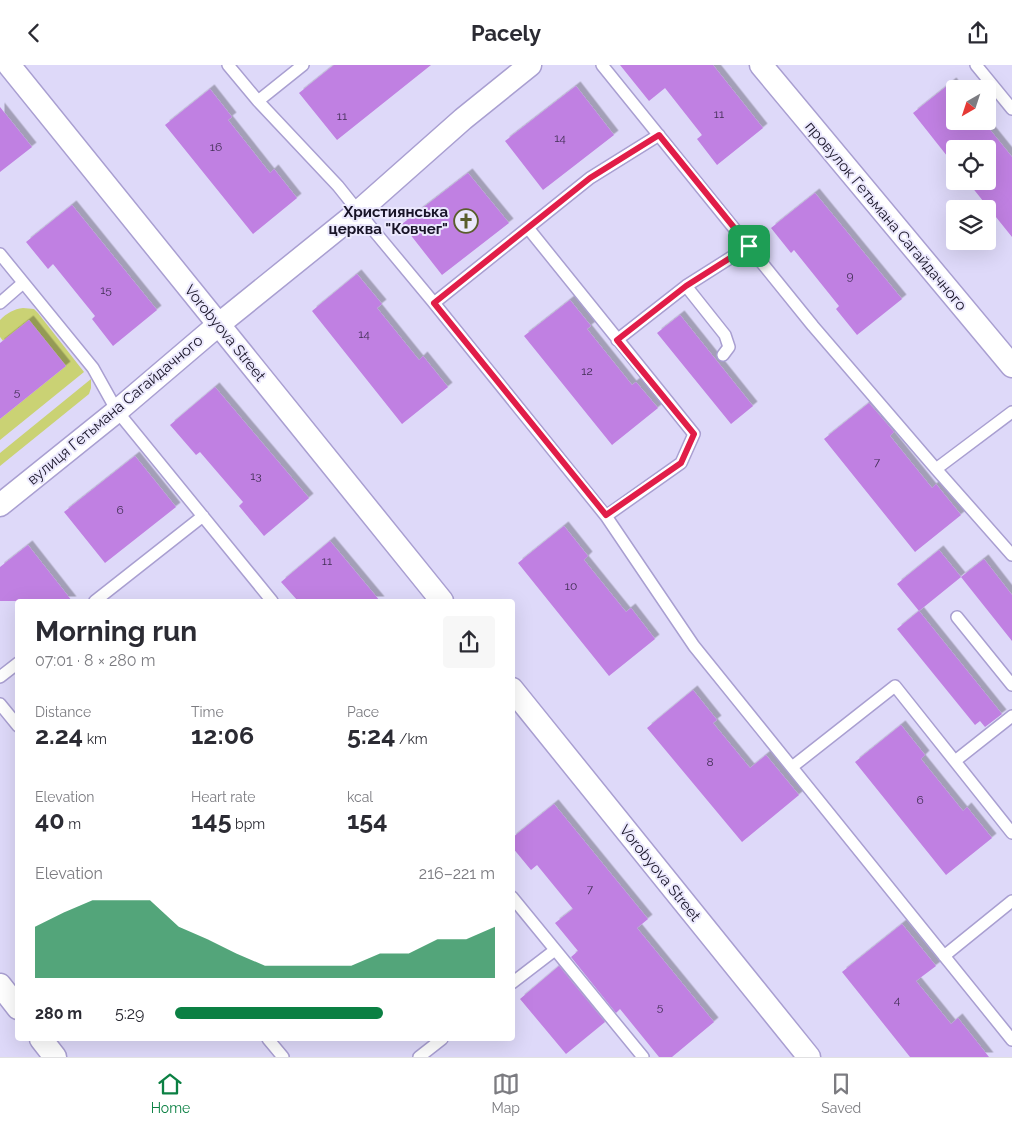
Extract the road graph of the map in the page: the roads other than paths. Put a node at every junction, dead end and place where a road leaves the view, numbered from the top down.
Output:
1 (9, 65) edge
2 (228, 65) edge
3 (303, 65) edge
4 (530, 65) edge
5 (602, 65) edge
6 (761, 65) edge
7 (976, 65) edge
8 (258, 101) junction
9 (1011, 107) edge
10 (659, 135) junction
11 (358, 212) junction
12 (528, 228) junction
13 (749, 246) junction
14 (0, 254) edge
15 (23, 283) junction
16 (686, 286) junction
17 (0, 303) edge
18 (434, 303) junction
19 (218, 325) junction
20 (617, 340) junction
21 (724, 355) dead end
22 (1012, 365) edge
23 (117, 411) junction
24 (1012, 413) edge
25 (936, 469) junction
26 (0, 505) edge
27 (606, 515) junction
28 (203, 516) junction
29 (1012, 555) edge
30 (97, 599) edge
31 (270, 599) edge
32 (440, 599) edge
33 (957, 617) dead end
34 (15, 665) edge
35 (0, 677) edge
36 (1012, 685) edge
37 (515, 693) edge
38 (0, 704) edge
39 (1012, 716) edge
40 (15, 722) edge
41 (955, 761) junction
42 (792, 767) junction
43 (1012, 833) edge
44 (515, 901) edge
45 (1012, 901) edge
46 (555, 950) junction
47 (944, 956) junction
48 (515, 981) edge
49 (0, 985) edge
50 (15, 1004) edge
51 (1012, 1040) edge
52 (43, 1041) edge
53 (270, 1041) edge
54 (439, 1041) edge
55 (431, 1047) junction
56 (56, 1057) edge
57 (283, 1057) edge
58 (419, 1057) edge
59 (438, 1057) edge
60 (643, 1057) edge
61 (809, 1057) edge

1 - 19 street, Vorobyova Street
2 - 8 lane
3 - 8 lane
4 - 11 street, вулиця Гетьмана Сагайдачного
5 - 10 lane
6 - 22 street, провулок Гетьмана Сагайдачного
7 - 9 lane
8 - 11 lane
10 - 12 lane
10 - 13 lane
11 - 18 lane
11 - 19 street, вулиця Гетьмана Сагайдачного
12 - 18 lane
12 - 20 lane
13 - 16 lane
13 - 25 lane
14 - 15 lane
15 - 17 lane
15 - 23 lane
16 - 20 lane
16 - 21 lane
18 - 27 lane
19 - 23 street, вулиця Гетьмана Сагайдачного
19 - 32 street, Vorobyova Street
20 - 27 lane
23 - 26 street, вулиця Гетьмана Сагайдачного
23 - 28 lane
24 - 25 lane
25 - 29 lane
27 - 42 lane
28 - 30 lane
28 - 31 lane
33 - 36 lane
34 - 35 lane
37 - 61 street, Vorobyova Street
38 - 40 lane
39 - 41 lane
41 - 42 lane
41 - 43 lane
42 - 47 lane
44 - 46 lane
45 - 47 lane
46 - 48 lane
46 - 60 lane
47 - 51 lane
49 - 50 street
52 - 56 street
53 - 57 lane
54 - 55 lane
55 - 58 lane
55 - 59 lane

